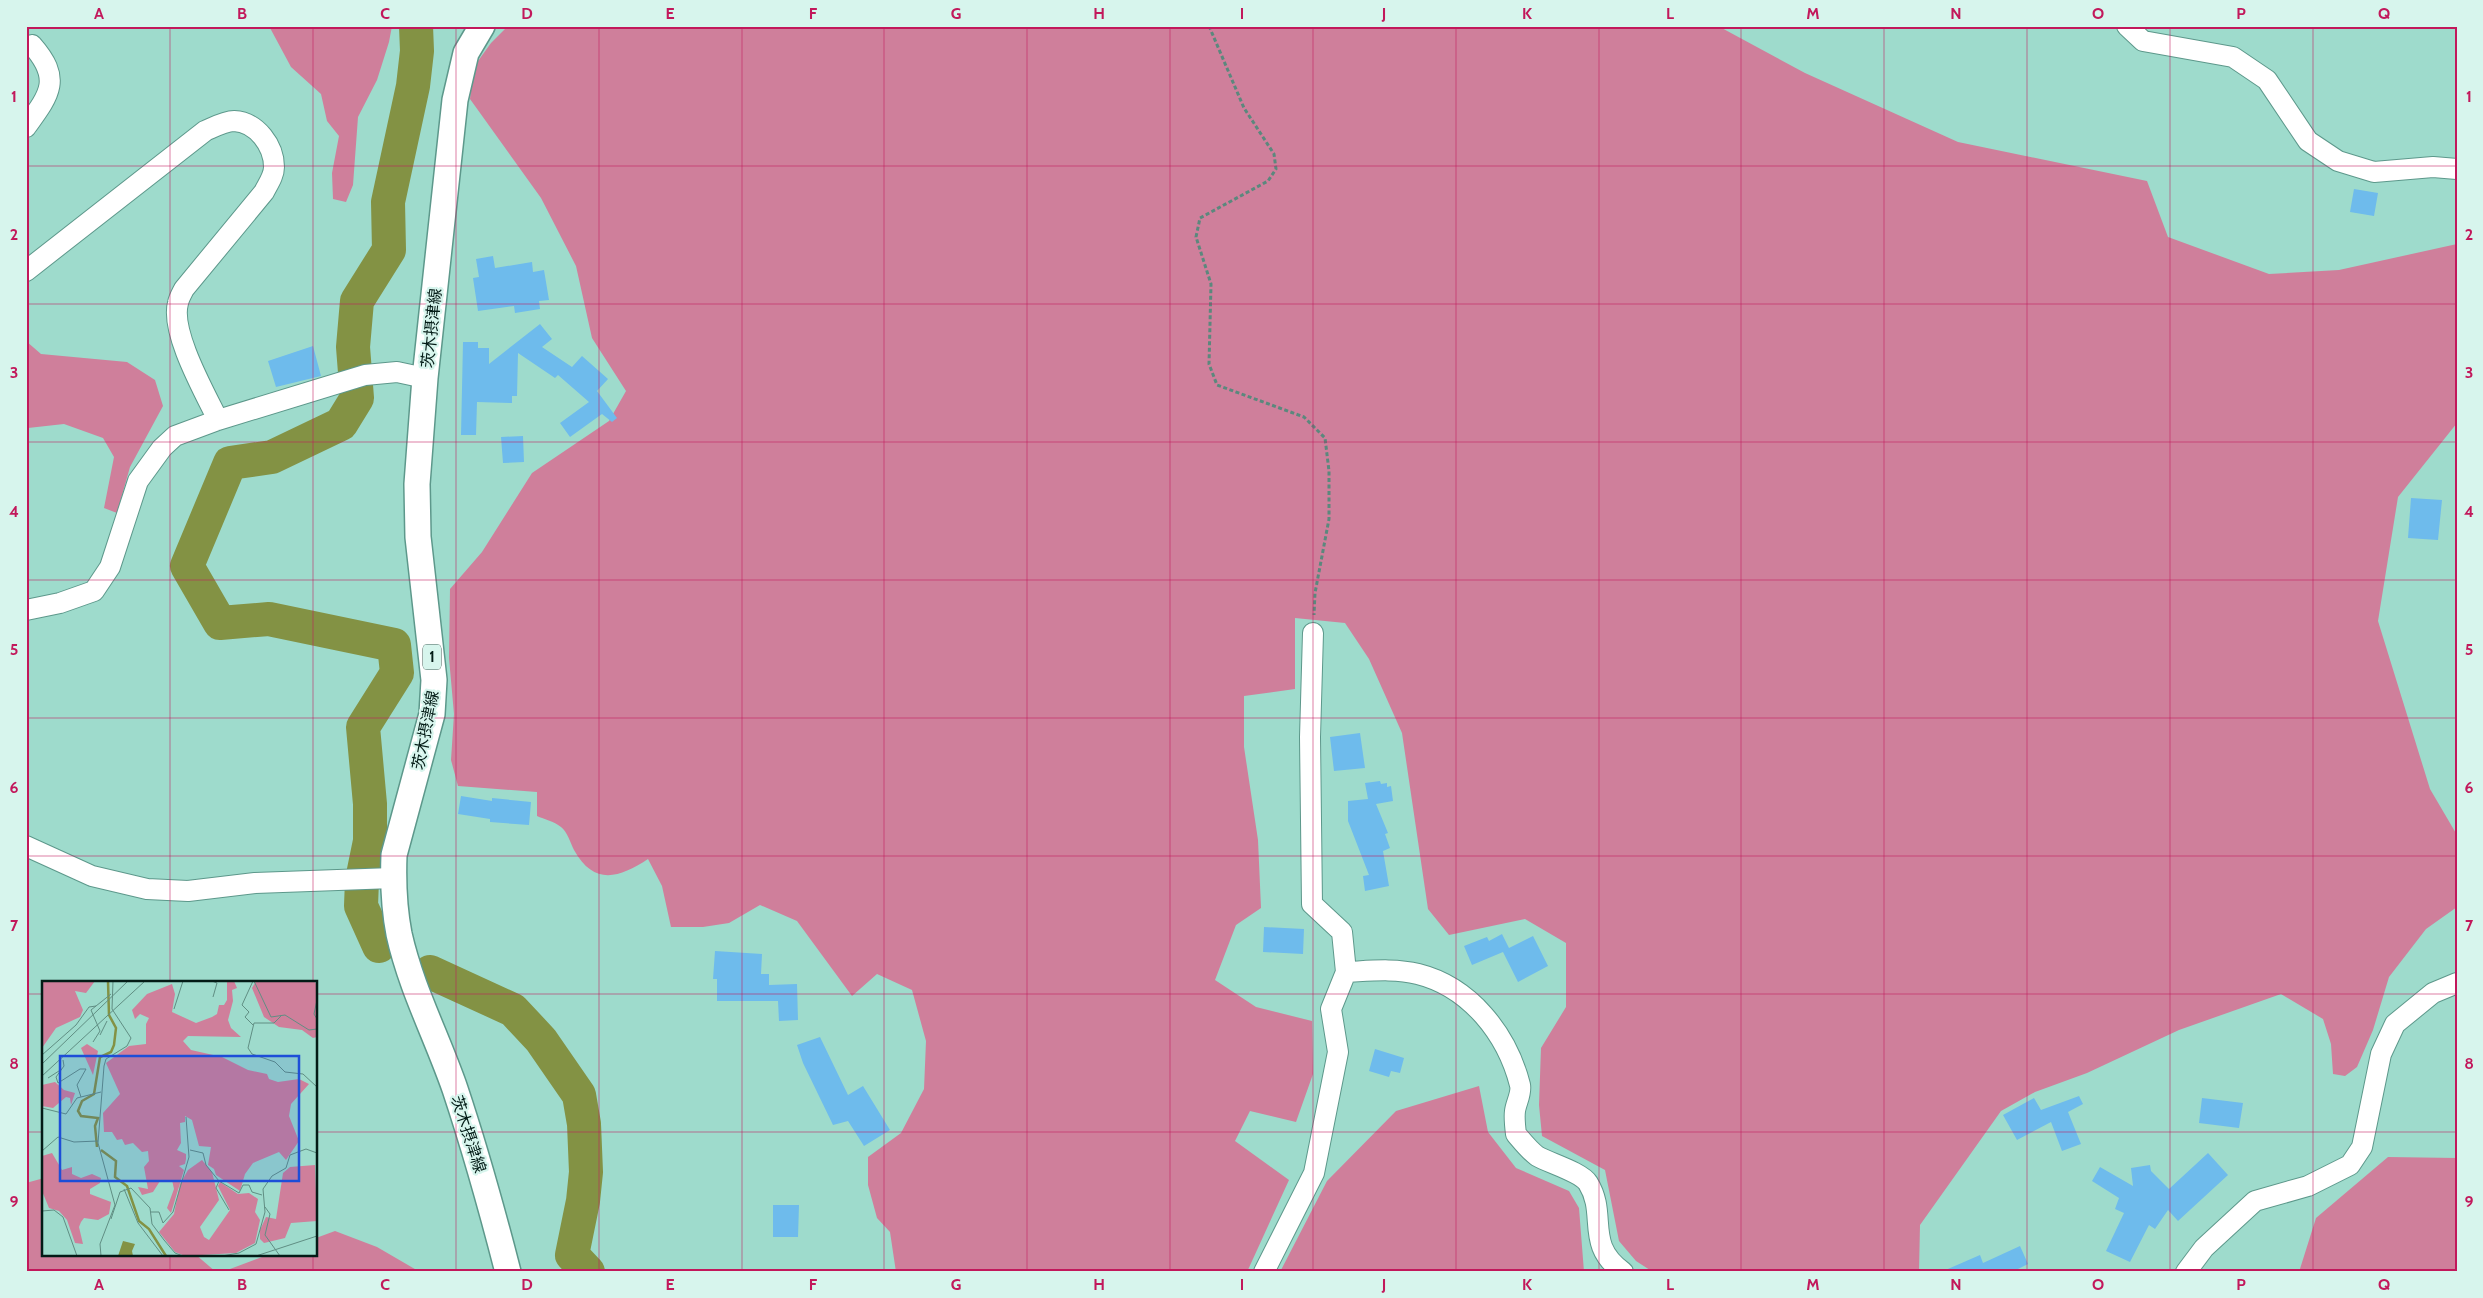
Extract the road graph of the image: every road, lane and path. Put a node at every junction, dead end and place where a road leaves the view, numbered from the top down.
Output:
1 (482, 26) edge
2 (1209, 26) edge
3 (2127, 26) edge
4 (32, 45) dead end
5 (26, 127) edge
6 (2457, 169) edge
7 (26, 271) edge
8 (425, 378) junction
9 (218, 420) junction
10 (26, 610) edge
11 (1313, 633) joint
12 (26, 846) edge
13 (386, 878) junction
14 (1346, 972) junction
15 (2457, 983) edge
16 (508, 1272) edge
17 (1264, 1272) edge
18 (1623, 1272) edge
19 (2186, 1272) edge

1 - 8 main road, 茨木摂津線 / 1
2 - 11 path
3 - 6 street
4 - 5 street
7 - 9 street
8 - 9 street
8 - 13 main road, 茨木摂津線 / 1
9 - 10 street
11 - 14 street
12 - 13 street
13 - 16 main road, 茨木摂津線 / 1
14 - 17 street
14 - 18 street
15 - 19 street

